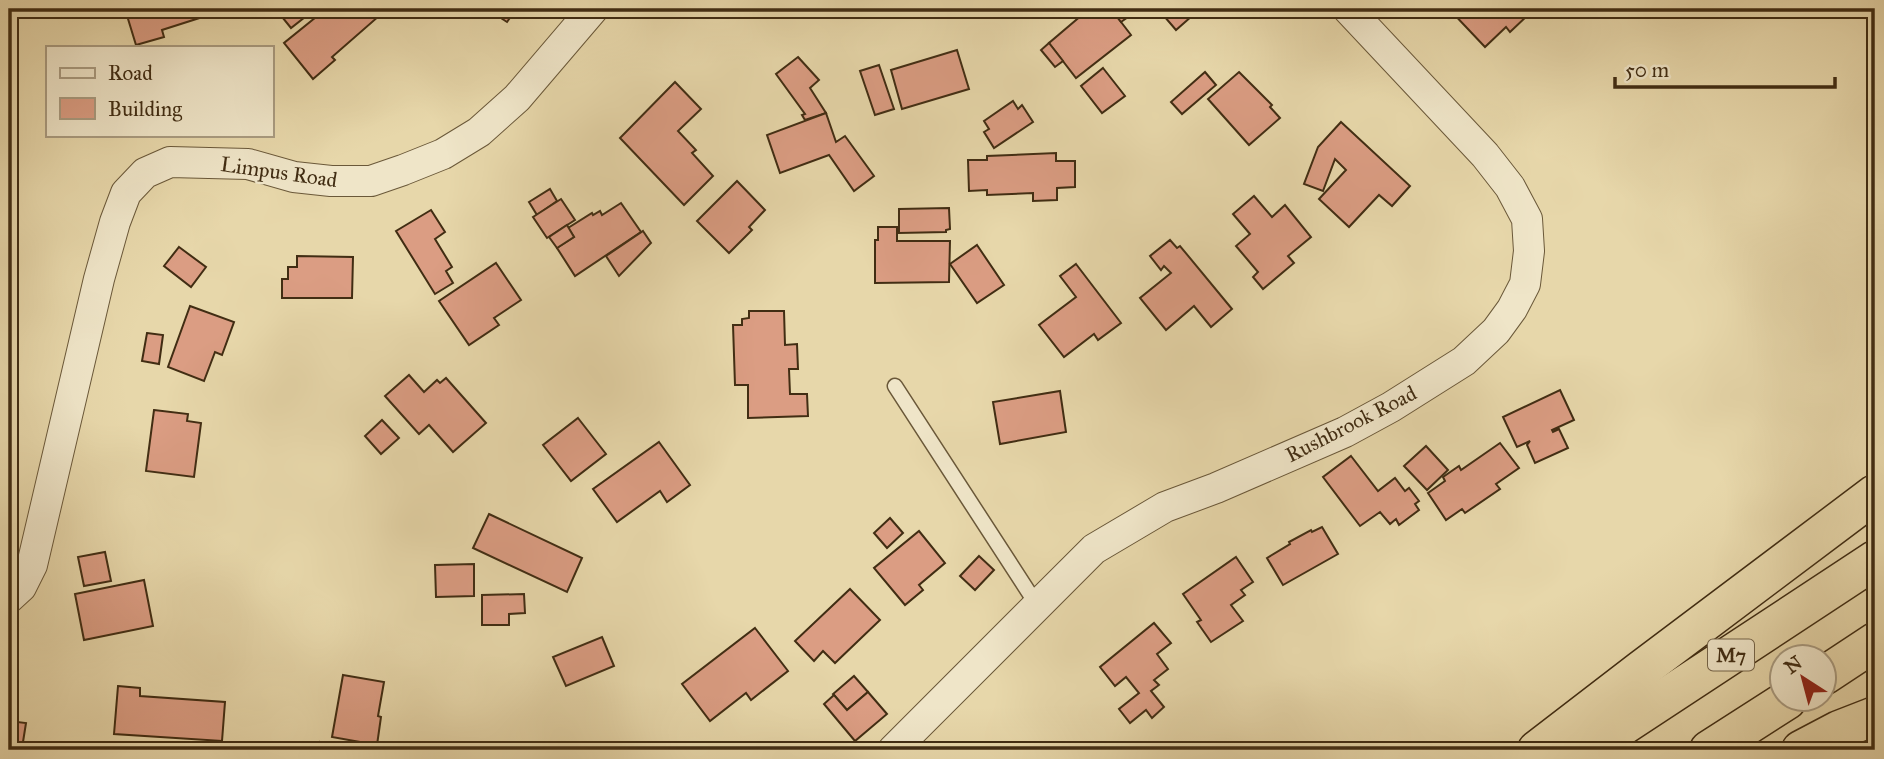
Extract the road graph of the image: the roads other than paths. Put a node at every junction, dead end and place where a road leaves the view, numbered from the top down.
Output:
1 (593, 9) edge
2 (1348, 9) edge
3 (895, 386) dead end
4 (1875, 494) edge
5 (1875, 560) edge
6 (9, 598) edge
7 (1037, 605) junction
8 (1875, 642) edge
9 (1839, 666) edge
10 (1769, 711) edge
11 (1875, 716) edge
12 (893, 750) edge
13 (1537, 750) edge
14 (1586, 750) edge
15 (1709, 750) edge
16 (1801, 750) edge

1 - 6 street, Limpus Road
2 - 7 street, Rushbrook Road
3 - 7 lane
4 - 13 highway
5 - 14 highway, M7
7 - 12 street, Rushbrook Road
8 - 9 highway
10 - 15 highway
11 - 16 highway

